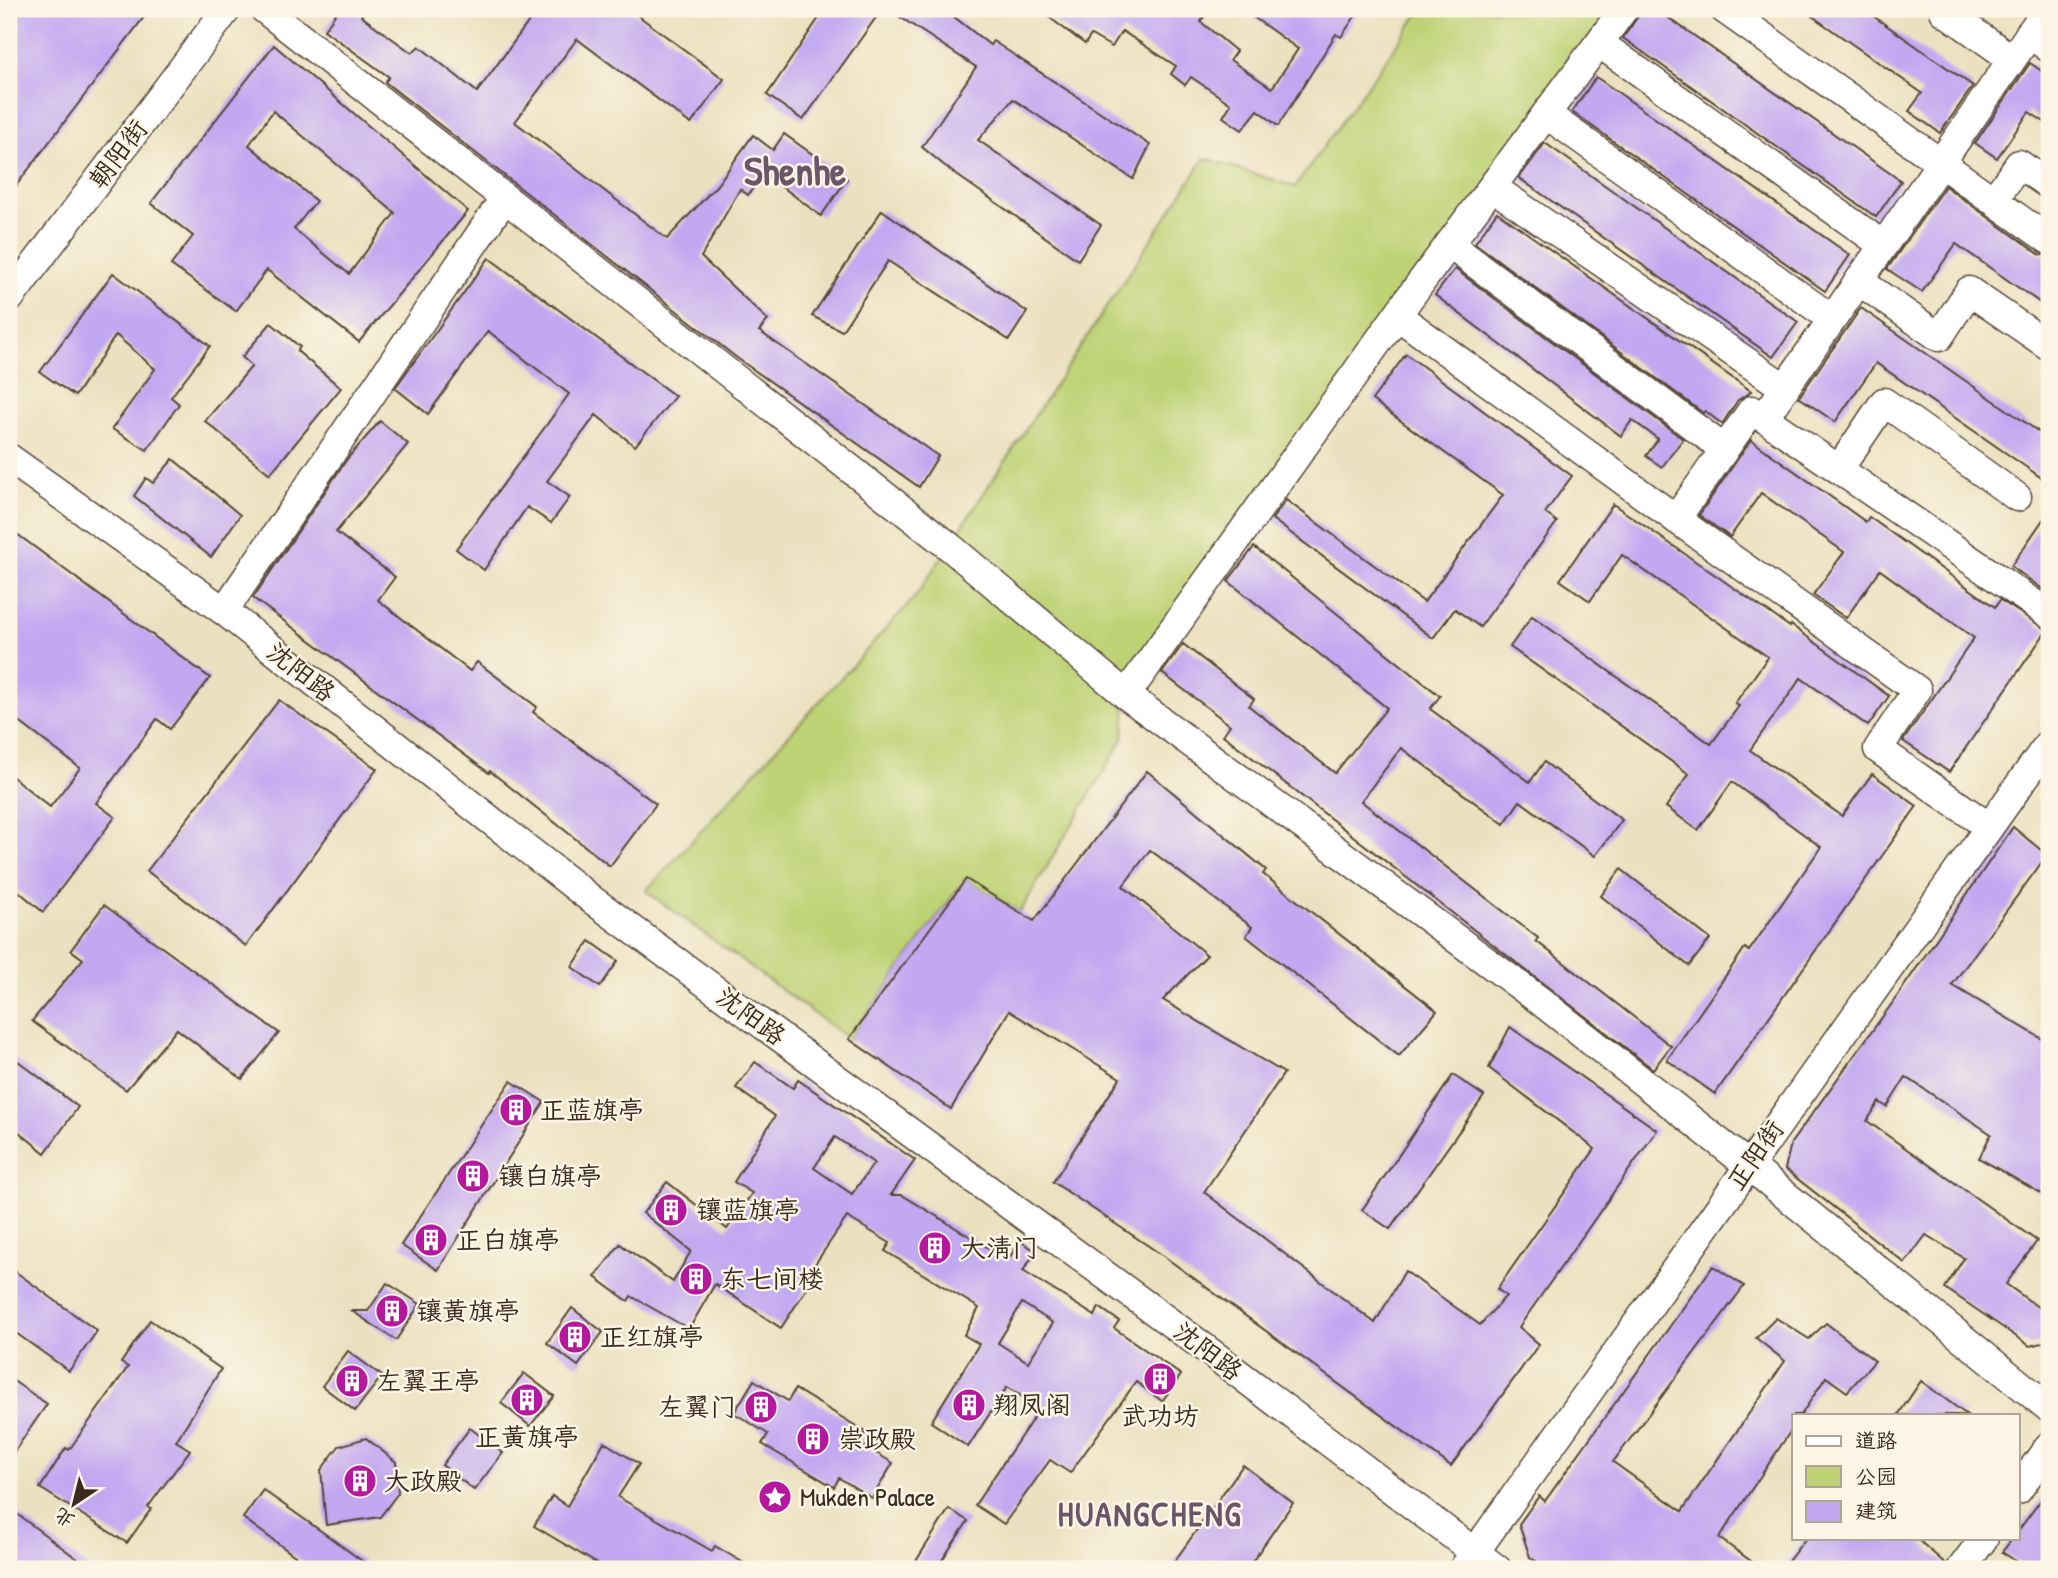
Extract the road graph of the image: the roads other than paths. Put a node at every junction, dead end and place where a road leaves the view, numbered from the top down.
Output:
1 (227, 9) edge
2 (264, 9) edge
3 (1624, 9) edge
4 (1724, 9) edge
5 (1946, 9) edge
6 (2047, 9) edge
7 (2039, 41) edge
8 (1599, 43) junction
9 (2012, 59) junction
10 (1546, 114) junction
11 (1941, 162) junction
12 (2049, 185) edge
13 (1492, 187) junction
14 (504, 199) junction
15 (1994, 200) junction
16 (2049, 240) edge
17 (1449, 244) junction
18 (1883, 245) junction
19 (1858, 281) junction
20 (9, 299) edge
21 (1398, 316) junction
22 (1832, 319) junction
23 (2049, 346) edge
24 (1785, 388) junction
25 (1764, 418) junction
26 (1724, 450) junction
27 (9, 458) edge
28 (1839, 469) junction
29 (2017, 496) dead end
30 (1676, 519) junction
31 (224, 611) junction
32 (2049, 614) edge
33 (1126, 695) junction
34 (2049, 743) edge
35 (1989, 827) junction
36 (1748, 1164) junction
37 (2049, 1408) edge
38 (2049, 1446) edge
39 (2020, 1487) edge
40 (1983, 1540) edge
41 (1469, 1561) edge
42 (1497, 1569) edge
43 (1961, 1569) edge

1 - 20 street, 朝阳街
2 - 14 street
3 - 8 street
4 - 11 street
5 - 9 street
6 - 7 street
7 - 9 street
8 - 10 street
8 - 18 street
9 - 11 street
10 - 13 street
10 - 22 street
11 - 15 street
11 - 18 street
12 - 15 street
13 - 17 street
13 - 24 street
14 - 31 street
14 - 33 street
15 - 16 street
17 - 21 street
17 - 26 street
18 - 19 street
19 - 22 street
19 - 23 street
21 - 30 street
21 - 33 street
22 - 24 street
24 - 25 street
25 - 26 street
25 - 28 street
26 - 30 street
27 - 31 street, 沈阳路
28 - 29 street
28 - 32 street
30 - 35 street
31 - 41 street, 沈阳路
33 - 36 street
34 - 35 street, 正阳街
35 - 36 street, 正阳街
36 - 37 street
36 - 41 street, 正阳街
38 - 39 street
40 - 43 street
41 - 42 street, 沈阳路

